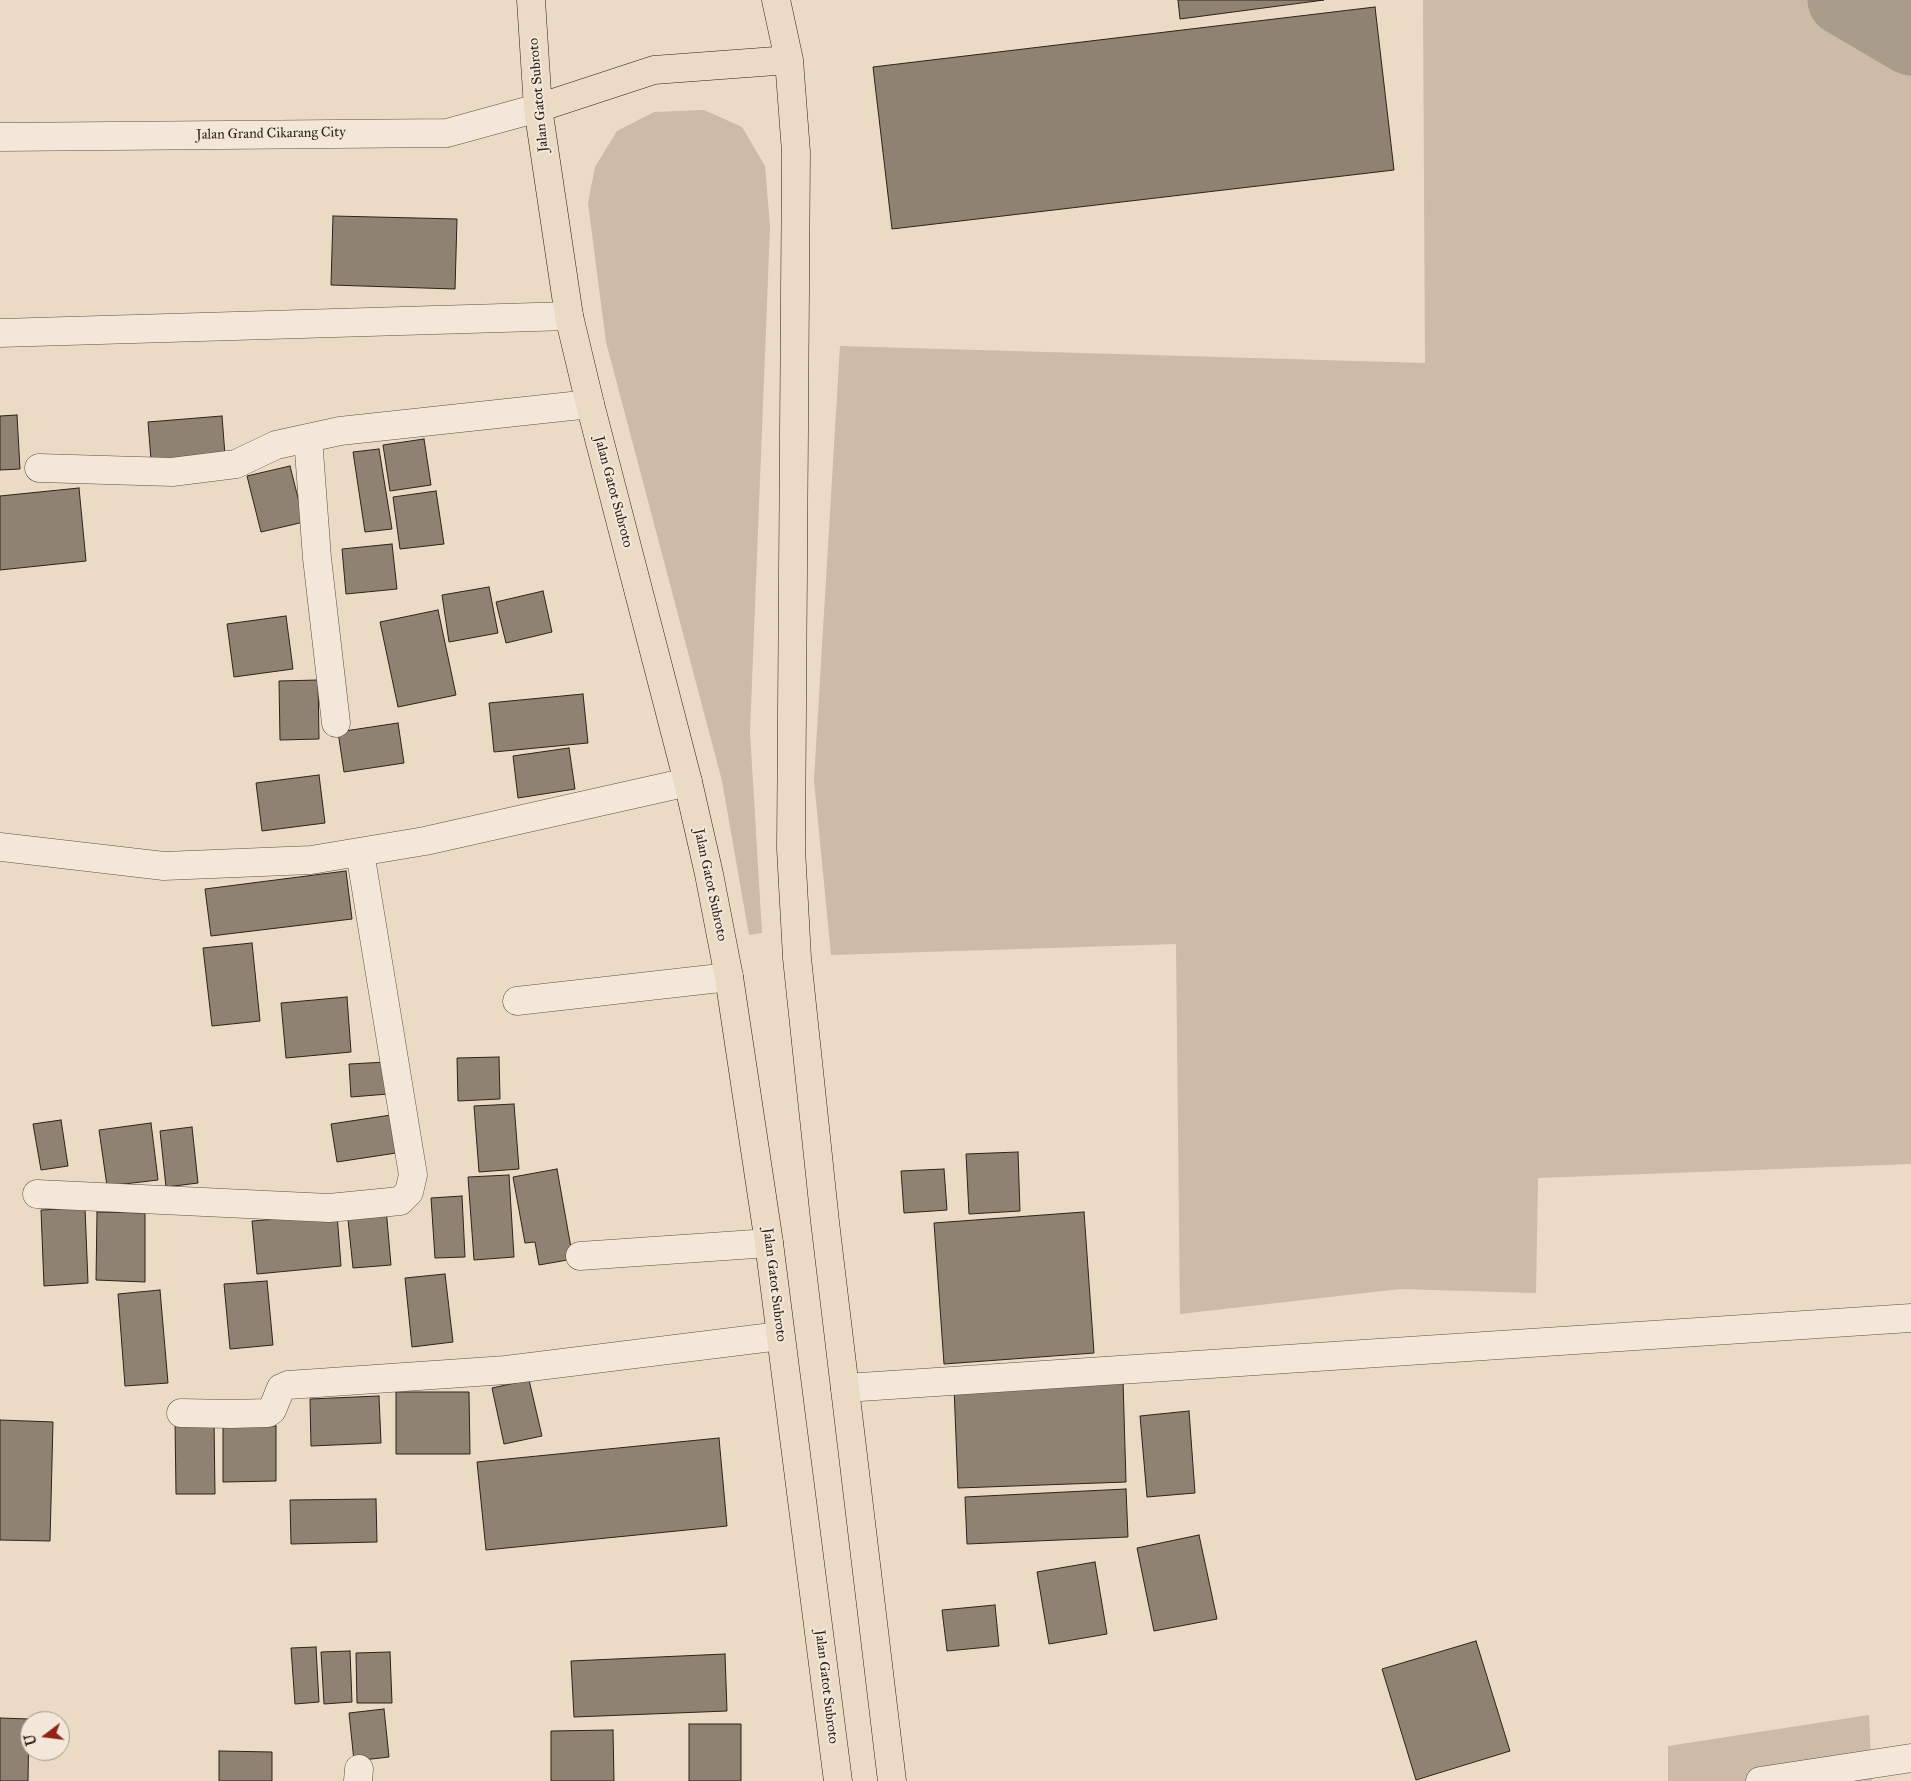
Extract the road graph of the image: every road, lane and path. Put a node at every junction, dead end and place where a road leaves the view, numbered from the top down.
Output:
1 (531, 0) edge
2 (776, 0) edge
3 (790, 60) junction
4 (538, 108) junction
5 (0, 137) edge
6 (569, 316) junction
7 (0, 333) edge
8 (590, 404) junction
9 (308, 438) junction
10 (40, 468) dead end
11 (336, 723) dead end
12 (688, 782) junction
13 (0, 848) edge
14 (360, 852) junction
15 (729, 977) junction
16 (517, 1001) dead end
17 (37, 1194) dead end
18 (769, 1243) junction
19 (580, 1256) dead end
20 (1911, 1318) edge
21 (780, 1336) junction
22 (845, 1388) junction
23 (181, 1413) dead end
24 (1911, 1758) edge
25 (838, 1781) edge
26 (892, 1781) edge
27 (1760, 1781) edge

1 - 4 highway, Jalan Gatot Subroto
2 - 3 highway
3 - 4 highway
3 - 22 highway
4 - 5 street, Jalan Grand Cikarang City
4 - 6 highway, Jalan Gatot Subroto
6 - 7 street
6 - 8 highway, Jalan Gatot Subroto
8 - 9 street
8 - 12 highway, Jalan Gatot Subroto
9 - 10 street
9 - 11 street
12 - 14 street
12 - 15 highway, Jalan Gatot Subroto
13 - 14 street
14 - 17 street
15 - 16 street
15 - 18 highway, Jalan Gatot Subroto
18 - 19 street
18 - 21 highway, Jalan Gatot Subroto
20 - 22 street
21 - 23 street
21 - 25 highway, Jalan Gatot Subroto
22 - 26 highway
24 - 27 street

